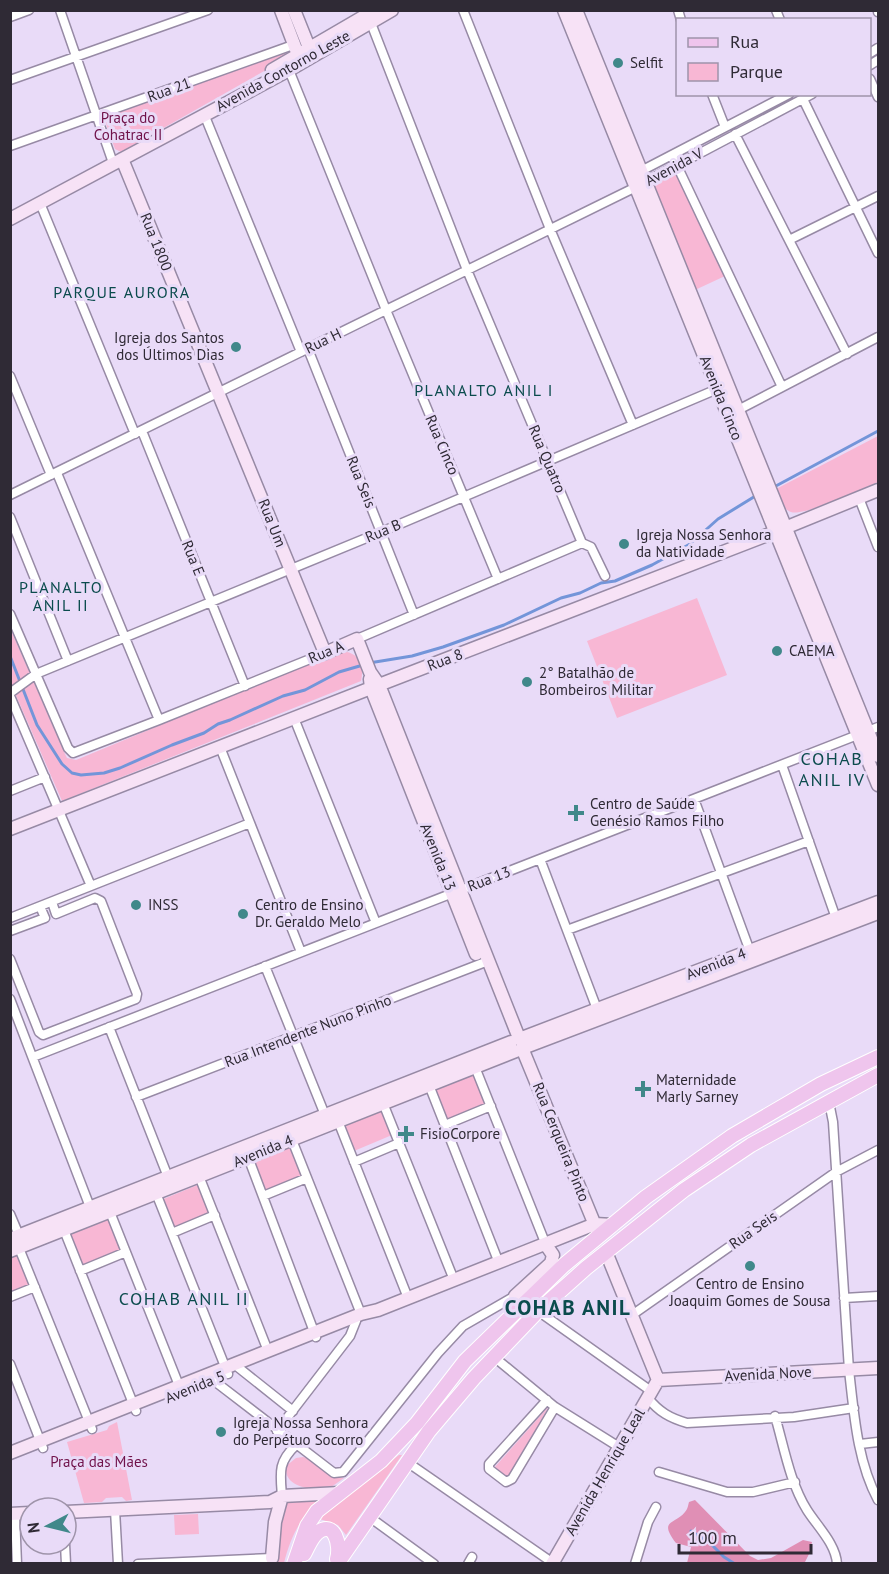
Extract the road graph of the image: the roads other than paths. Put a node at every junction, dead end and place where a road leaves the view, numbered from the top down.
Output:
1 (29, 10) edge
2 (60, 10) edge
3 (208, 10) edge
4 (281, 10) edge
5 (294, 10) edge
6 (392, 10) edge
7 (463, 10) edge
8 (564, 10) edge
9 (576, 10) edge
10 (371, 16) edge
11 (10, 17) edge
12 (299, 25) junction
13 (339, 31) junction
14 (303, 53) junction
15 (76, 57) junction
16 (289, 70) junction
17 (10, 80) edge
18 (871, 81) edge
19 (713, 96) edge
20 (785, 96) edge
21 (808, 96) edge
22 (879, 97) edge
23 (803, 99) junction
24 (204, 114) junction
25 (97, 116) junction
26 (725, 127) junction
27 (735, 134) junction
28 (10, 146) edge
29 (672, 155) junction
30 (118, 161) junction
31 (677, 165) junction
32 (641, 180) junction
33 (879, 196) edge
34 (40, 203) junction
35 (856, 207) junction
36 (10, 219) edge
37 (550, 229) junction
38 (789, 240) junction
39 (879, 253) edge
40 (467, 270) junction
41 (386, 310) junction
42 (879, 337) edge
43 (304, 350) junction
44 (847, 354) junction
45 (10, 376) edge
46 (723, 387) junction
47 (782, 387) junction
48 (219, 393) junction
49 (738, 410) junction
50 (633, 425) junction
51 (139, 432) junction
52 (548, 462) junction
53 (757, 471) junction
54 (54, 474) junction
55 (879, 490) edge
56 (10, 495) edge
57 (464, 497) junction
58 (859, 498) junction
59 (10, 517) edge
60 (781, 530) junction
61 (381, 532) junction
62 (582, 543) junction
63 (879, 547) edge
64 (291, 569) junction
65 (605, 576) dead end
66 (498, 579) junction
67 (211, 602) junction
68 (10, 614) edge
69 (414, 615) junction
70 (125, 638) junction
71 (357, 639) junction
72 (325, 653) junction
73 (68, 661) junction
74 (36, 674) junction
75 (244, 686) junction
76 (375, 686) junction
77 (10, 695) edge
78 (294, 718) junction
79 (159, 720) junction
80 (868, 731) edge
81 (220, 747) junction
82 (879, 756) edge
83 (782, 765) junction
84 (45, 777) junction
85 (879, 785) edge
86 (10, 791) edge
87 (694, 799) junction
88 (60, 810) junction
89 (250, 823) junction
90 (10, 829) edge
91 (809, 840) junction
92 (540, 859) junction
93 (721, 873) junction
94 (91, 886) junction
95 (456, 892) junction
96 (879, 902) edge
97 (52, 905) dead end
98 (42, 911) dead end
99 (879, 913) edge
100 (10, 918) edge
101 (376, 923) junction
102 (838, 923) junction
103 (567, 930) junction
104 (10, 931) edge
105 (301, 952) junction
106 (751, 956) junction
107 (10, 959) edge
108 (484, 963) junction
109 (266, 966) junction
110 (724, 966) junction
111 (10, 999) edge
112 (597, 1009) junction
113 (109, 1027) junction
114 (293, 1036) junction
115 (517, 1044) junction
116 (33, 1057) junction
117 (879, 1057) edge
118 (475, 1067) junction
119 (879, 1075) edge
120 (429, 1085) junction
121 (405, 1089) junction
122 (136, 1097) junction
123 (829, 1102) junction
124 (383, 1103) junction
125 (491, 1106) junction
126 (325, 1115) junction
127 (338, 1121) junction
128 (445, 1125) junction
129 (309, 1127) junction
130 (292, 1140) junction
131 (399, 1143) junction
132 (879, 1150) edge
133 (248, 1157) junction
134 (354, 1162) junction
135 (219, 1163) junction
136 (836, 1172) junction
137 (199, 1176) junction
138 (168, 1177) junction
139 (307, 1178) junction
140 (156, 1193) junction
141 (263, 1196) junction
142 (129, 1198) junction
143 (90, 1208) junction
144 (110, 1212) junction
145 (10, 1214) edge
146 (215, 1215) junction
147 (64, 1230) junction
148 (597, 1230) junction
149 (172, 1233) junction
150 (15, 1244) edge
151 (546, 1245) junction
152 (126, 1252) junction
153 (606, 1252) junction
154 (499, 1263) junction
155 (80, 1271) junction
156 (454, 1280) junction
157 (35, 1287) junction
158 (879, 1296) edge
159 (10, 1297) edge
160 (408, 1298) junction
161 (844, 1298) junction
162 (519, 1300) junction
163 (538, 1311) junction
164 (632, 1315) junction
165 (358, 1318) junction
166 (316, 1335) junction
167 (268, 1351) junction
168 (494, 1357) junction
169 (10, 1364) edge
170 (879, 1368) edge
171 (232, 1369) junction
172 (849, 1370) junction
173 (213, 1380) junction
174 (180, 1390) junction
175 (652, 1390) junction
176 (547, 1400) junction
177 (555, 1407) junction
178 (134, 1408) junction
179 (854, 1408) junction
180 (293, 1411) junction
181 (775, 1416) junction
182 (90, 1425) junction
183 (277, 1431) junction
184 (879, 1442) edge
185 (42, 1444) junction
186 (296, 1444) junction
187 (860, 1444) junction
188 (620, 1447) junction
189 (10, 1453) edge
190 (10, 1460) edge
191 (407, 1461) junction
192 (659, 1472) dead end
193 (795, 1482) junction
194 (340, 1492) junction
195 (282, 1496) junction
196 (879, 1500) edge
197 (270, 1502) junction
198 (656, 1507) dead end
199 (115, 1510) junction
200 (78, 1512) edge
201 (13, 1514) edge
202 (368, 1516) junction
203 (423, 1560) edge
204 (272, 1561) edge
205 (17, 1563) edge
206 (118, 1563) edge
207 (138, 1563) edge
208 (294, 1563) edge
209 (300, 1563) edge
210 (336, 1563) edge
211 (434, 1563) edge
212 (552, 1563) edge
213 (635, 1563) edge
214 (837, 1563) edge

1 - 11 street
2 - 15 street
3 - 15 street
4 - 14 street
5 - 12 street
6 - 10 street, Avenida Contorno Leste
7 - 37 street
8 - 32 street, Avenida Cinco
9 - 32 street, Avenida Cinco
10 - 13 street, Avenida Contorno Leste
10 - 14 street, Avenida Contorno Leste
10 - 40 street, Rua Quatro
12 - 13 street
12 - 14 street
13 - 14 street, Avenida Contorno Leste
14 - 16 street, Avenida Contorno Leste
14 - 24 street, Avenida Contorno Leste
14 - 25 street, Rua 21
15 - 17 street
15 - 25 street
16 - 24 street, Avenida Contorno Leste
16 - 41 street, Rua Cinco
18 - 22 street
19 - 26 street
20 - 26 street, Avenida V
21 - 23 street, Avenida V
23 - 27 street, Avenida V
23 - 35 street
24 - 30 street, Avenida Contorno Leste
24 - 43 street, Rua Seis
25 - 28 street, Rua 21
25 - 30 street
26 - 29 street, Avenida V
27 - 31 street, Avenida V
27 - 38 street
29 - 31 street
29 - 32 street, Avenida V
30 - 34 street, Avenida Contorno Leste
30 - 48 street, Rua 1800
31 - 32 street, Avenida V
31 - 47 street
32 - 37 street, Rua H
32 - 46 street, Avenida Cinco
33 - 35 street
34 - 36 street, Avenida Contorno Leste
34 - 51 street, Rua E
35 - 38 street
35 - 39 street
37 - 40 street, Rua H
37 - 50 street
38 - 44 street
40 - 41 street, Rua H
40 - 52 street, Rua Quatro
41 - 43 street, Rua H
41 - 57 street, Rua Cinco
42 - 44 street
43 - 48 street, Rua H
43 - 61 street, Rua Seis
44 - 47 street
45 - 54 street
46 - 49 street, Avenida Cinco
46 - 50 street, Rua B
46 - 53 street, Avenida Cinco
47 - 49 street
48 - 51 street, Rua H
48 - 64 street, Rua Um
49 - 53 street, Avenida Cinco
50 - 52 street, Rua B
51 - 54 street, Rua H
51 - 67 street, Rua E
52 - 57 street, Rua B
52 - 62 street, Rua Quatro
53 - 60 street, Avenida Cinco
54 - 56 street, Rua H
54 - 70 street
55 - 58 street, Rua 8
57 - 61 street, Rua B
57 - 66 street, Rua Cinco
58 - 60 street, Rua 8
58 - 63 street
59 - 73 street
60 - 76 street, Rua 8
60 - 80 street, Avenida Cinco
61 - 64 street, Rua B
61 - 69 street, Rua Seis
62 - 65 street, Rua Quatro
62 - 66 street, Rua A
64 - 67 street, Rua B
64 - 72 street, Rua Um
66 - 69 street, Rua A
67 - 70 street, Rua B
67 - 75 street, Rua E
68 - 74 street
69 - 71 street, Rua A
70 - 73 street, Rua B
70 - 79 street
71 - 72 street, Rua A
71 - 76 street, Avenida 13
72 - 75 street, Rua A
73 - 74 street, Rua B
74 - 77 street, Rua B
74 - 79 street, Rua A
75 - 79 street, Rua A
76 - 78 street, Rua 8
76 - 95 street, Avenida 13
77 - 84 street
78 - 81 street, Rua 8
78 - 101 street
80 - 82 street, Avenida Cinco
80 - 83 street, Rua 13
80 - 85 street, Avenida Cinco
81 - 88 street, Rua 8
81 - 89 street
83 - 87 street, Rua 13
83 - 91 street
84 - 86 street
84 - 88 street
87 - 92 street, Rua 13
87 - 93 street
88 - 90 street, Rua 8
88 - 94 street
89 - 94 street
89 - 105 street
91 - 93 street
91 - 102 street
92 - 95 street, Rua 13
92 - 103 street
93 - 103 street
93 - 106 street
94 - 100 street
95 - 101 street, Rua 13
95 - 108 street, Avenida 13
96 - 102 street, Avenida 4
97 - 107 street
98 - 104 street
99 - 102 street, Avenida 4
101 - 105 street, Rua 13
102 - 106 street, Avenida 4
103 - 112 street
105 - 109 street, Rua 13
106 - 110 street, Avenida 4
108 - 114 street, Rua Intendente Nuno Pinho
108 - 115 street, Avenida 13
109 - 113 street, Rua 13
109 - 114 street
110 - 112 street, Avenida 4
110 - 115 street, Avenida 4
111 - 116 street
112 - 115 street, Avenida 4
113 - 116 street, Rua 13
113 - 122 street
114 - 122 street, Rua Intendente Nuno Pinho
114 - 126 street
115 - 118 street, Avenida 4
115 - 121 street, Avenida 4
115 - 148 street, Rua Cerqueira Pinto
116 - 143 street
117 - 148 main road
118 - 120 street, Avenida 4
118 - 125 street
119 - 123 main road
120 - 121 street, Avenida 4
120 - 128 street
121 - 124 street, Avenida 4
121 - 126 street, Avenida 4
122 - 138 street
123 - 136 street
123 - 153 main road
124 - 127 street, Avenida 4
124 - 131 street
125 - 128 street
125 - 151 street
126 - 129 street, Avenida 4
127 - 129 street, Avenida 4
127 - 134 street
128 - 154 street
129 - 130 street, Avenida 4
129 - 135 street, Avenida 4
130 - 133 street, Avenida 4
130 - 139 street
131 - 134 street
131 - 156 street
132 - 136 street, Rua Seis
133 - 135 street, Avenida 4
133 - 141 street
134 - 160 street
135 - 137 street, Avenida 4
135 - 138 street, Avenida 4
136 - 161 street
136 - 164 street, Rua Seis
137 - 140 street, Avenida 4
137 - 146 street
138 - 142 street, Avenida 4
139 - 141 street
139 - 165 street
140 - 142 street, Avenida 4
140 - 149 street
141 - 166 street
142 - 143 street, Avenida 4
142 - 144 street, Avenida 4
143 - 150 street, Avenida 4
144 - 147 street, Avenida 4
144 - 152 street
145 - 150 street
146 - 149 street
146 - 167 street
147 - 150 street, Avenida 4
147 - 155 street
148 - 151 street, Avenida 5
148 - 162 main road
149 - 171 street
150 - 157 street
151 - 154 street, Avenida 5
151 - 162 street
152 - 155 street
152 - 174 street
153 - 163 main road
153 - 164 street
154 - 156 street, Avenida 5
155 - 178 street
156 - 160 street, Avenida 5
157 - 159 street
157 - 182 street
158 - 161 street
160 - 165 street, Avenida 5
161 - 172 street
162 - 186 street
162 - 194 main road
163 - 168 main road
163 - 175 street
164 - 175 street
165 - 166 street, Avenida 5
165 - 180 street
166 - 167 street, Avenida 5
166 - 171 street, Avenida 5
167 - 171 street, Avenida 5
168 - 176 street
168 - 191 main road
169 - 185 street
170 - 172 street, Avenida Nove
171 - 173 street, Avenida 5
171 - 174 street, Avenida 5
171 - 180 street
172 - 175 street, Avenida Nove
172 - 179 street
173 - 174 street, Avenida 5
173 - 183 street
174 - 178 street, Avenida 5
175 - 181 street
175 - 188 street, Avenida Henrique Leal
176 - 177 street
176 - 177 street
177 - 188 street
178 - 182 street, Avenida 5
179 - 181 street
179 - 187 street
180 - 183 street
181 - 193 street
182 - 185 street, Avenida 5
183 - 186 street
184 - 187 street
185 - 189 street, Avenida 5
185 - 190 street, Avenida 5
186 - 195 street
187 - 196 street
188 - 212 street, Avenida Henrique Leal
191 - 202 main road
191 - 212 street
192 - 193 street
193 - 214 street
194 - 195 street
194 - 208 main road
195 - 197 street
195 - 204 street
197 - 199 street
197 - 204 street
198 - 213 street
199 - 200 street
199 - 206 street
201 - 205 street
202 - 203 street
202 - 210 main road
203 - 211 street
204 - 207 street
209 - 210 main road

